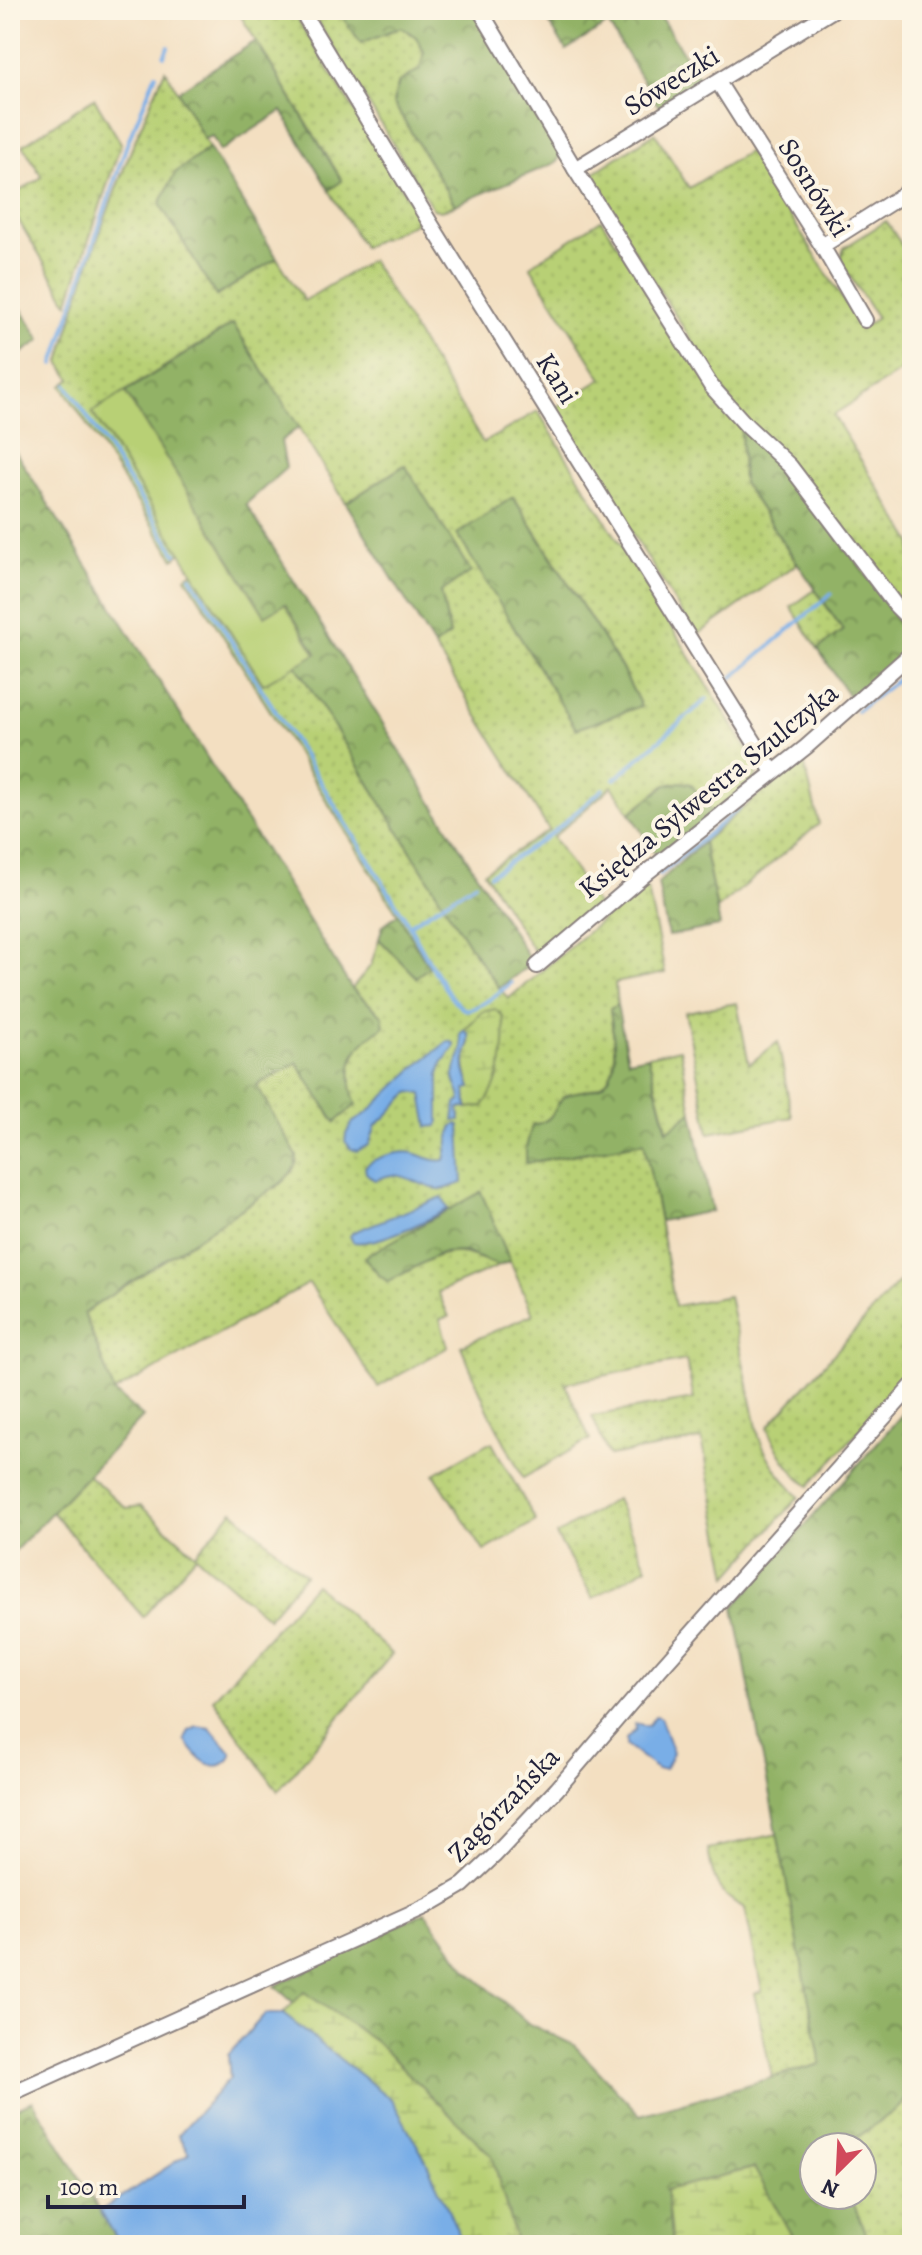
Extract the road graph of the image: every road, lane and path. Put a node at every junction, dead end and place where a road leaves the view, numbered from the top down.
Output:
1 (301, 10) edge
2 (480, 10) edge
3 (833, 10) edge
4 (718, 82) junction
5 (575, 169) junction
6 (912, 189) edge
7 (822, 246) junction
8 (865, 320) dead end
9 (912, 622) edge
10 (912, 653) edge
11 (773, 772) junction
12 (537, 966) dead end
13 (912, 1386) edge
14 (10, 2094) edge

1 - 11 street, Kani
2 - 5 street
3 - 4 street, Sóweczki
4 - 5 street, Sóweczki
4 - 7 street, Sosnówki
5 - 9 street
6 - 7 street
7 - 8 street, Sosnówki
10 - 11 street, Księdza Sylwestra Szulczyka
11 - 12 street, Księdza Sylwestra Szulczyka
13 - 14 street, Zagórzańska

